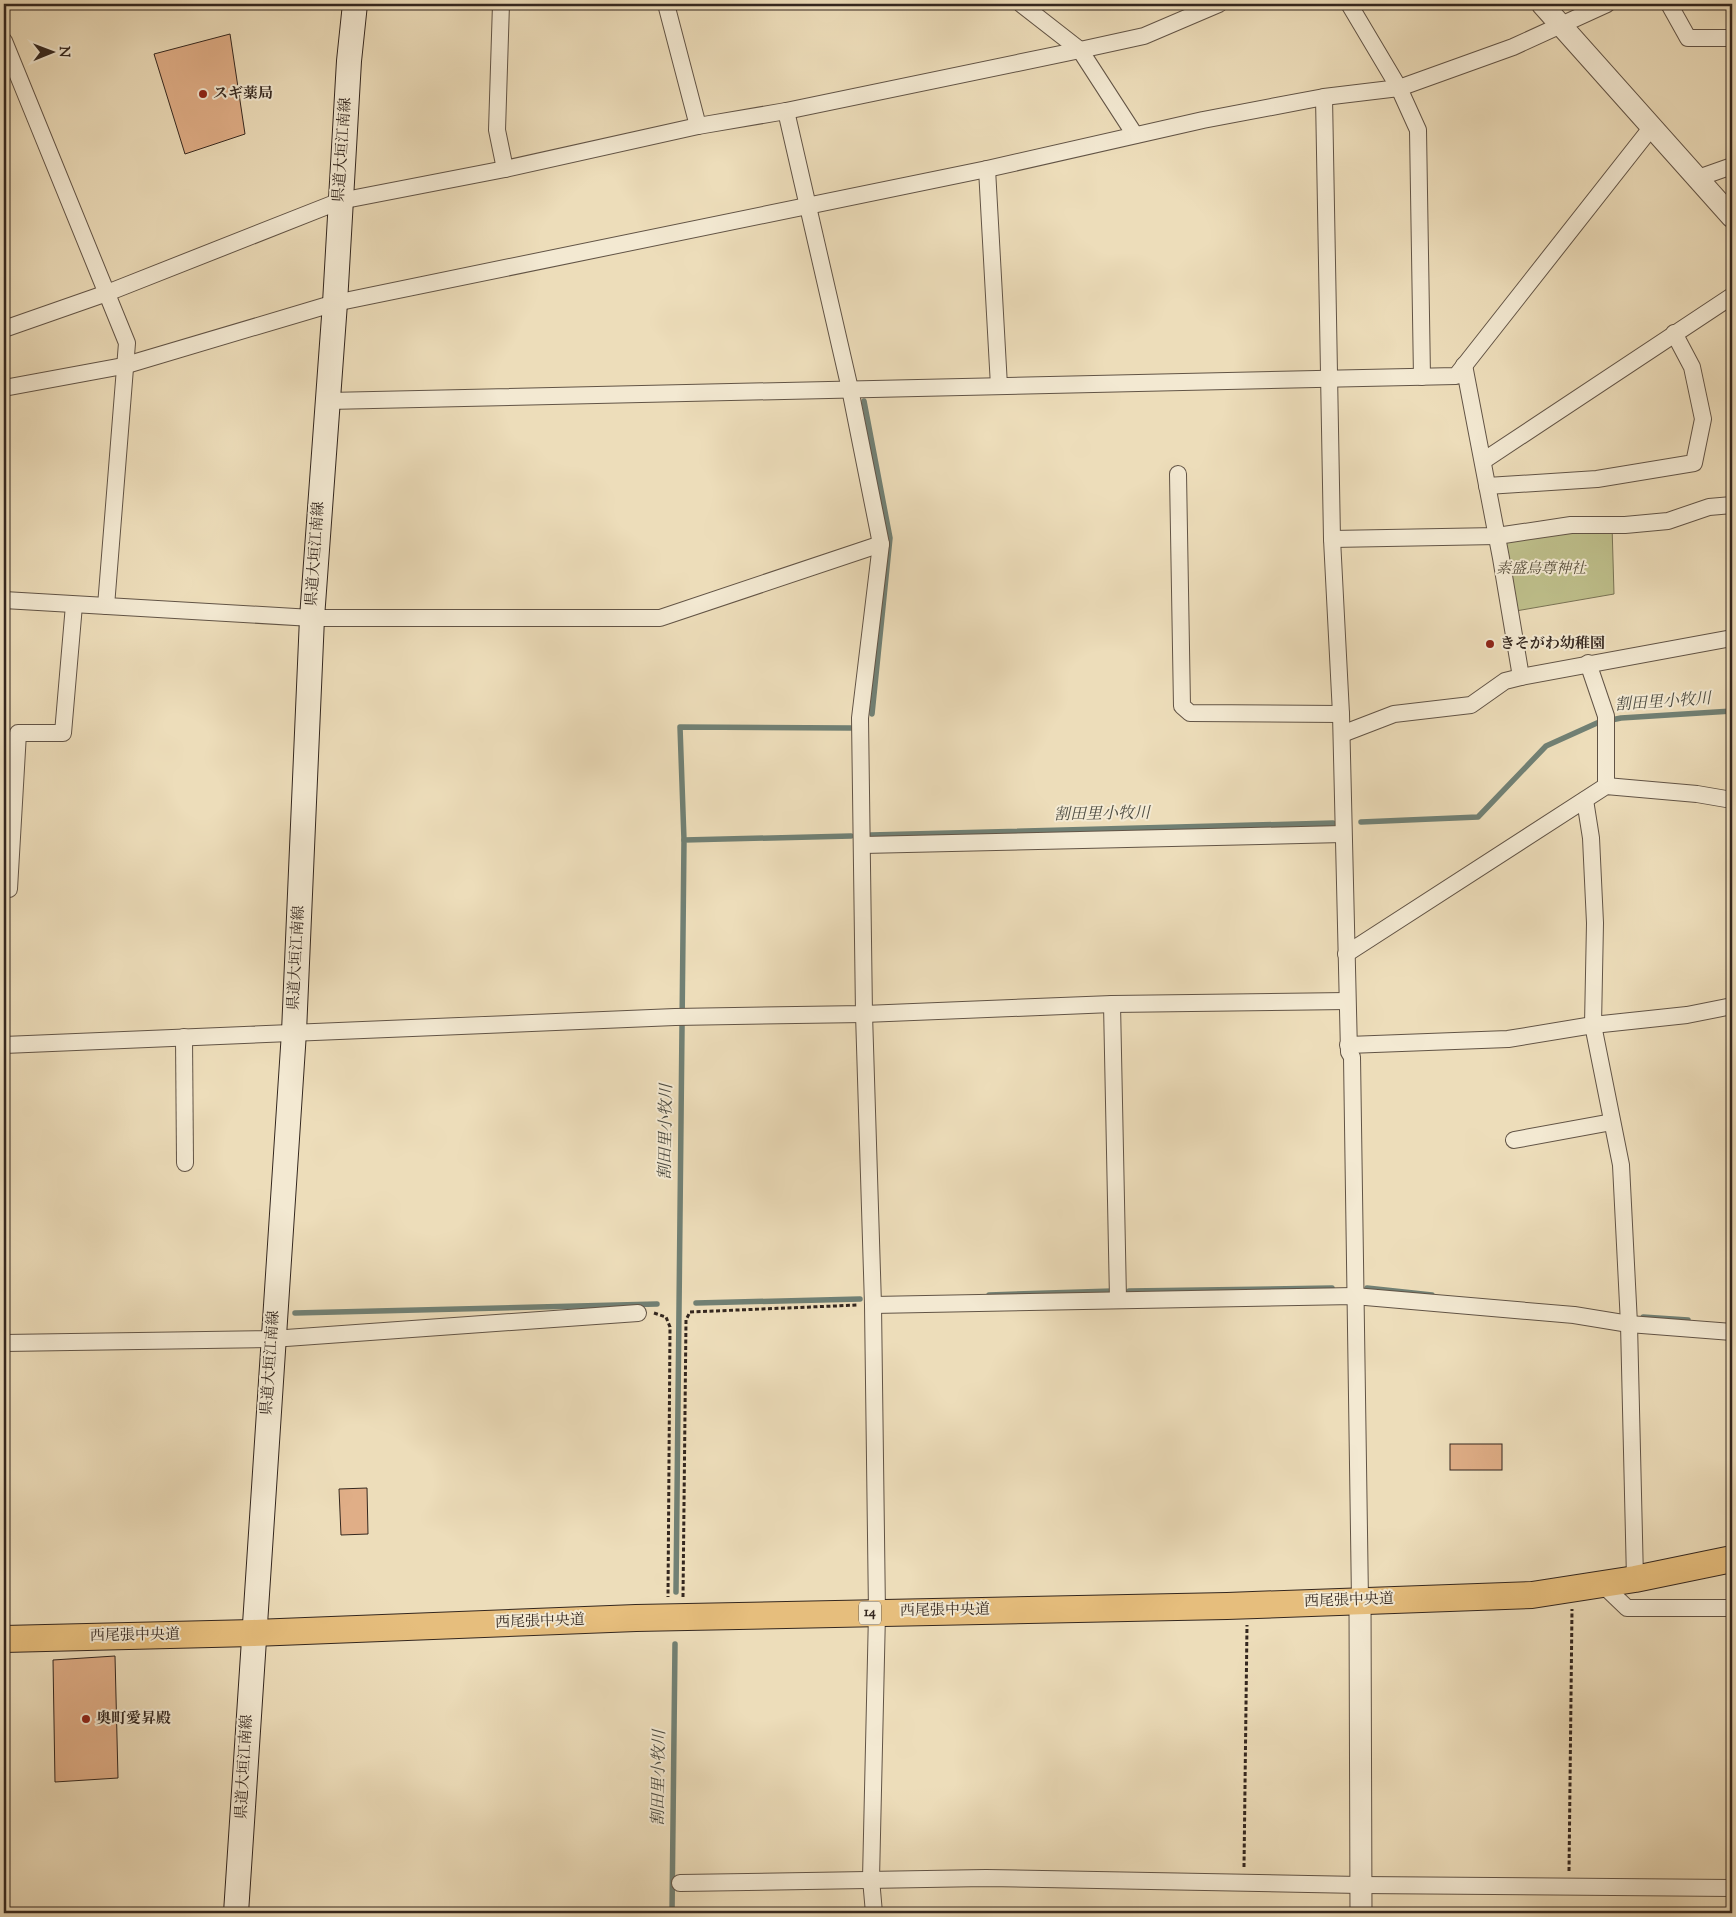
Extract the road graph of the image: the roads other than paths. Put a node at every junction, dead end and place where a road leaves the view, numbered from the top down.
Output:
1 (356, 4) edge
2 (501, 4) edge
3 (666, 4) edge
4 (1022, 4) edge
5 (1219, 4) edge
6 (1349, 4) edge
7 (1542, 4) edge
8 (1607, 4) edge
9 (1669, 4) edge
10 (1560, 24) junction
11 (1732, 38) edge
12 (4, 41) edge
13 (1080, 50) junction
14 (1399, 88) junction
15 (1324, 97) junction
16 (786, 111) junction
17 (698, 126) junction
18 (1651, 128) junction
19 (1135, 135) junction
20 (1732, 166) edge
21 (505, 168) junction
22 (987, 169) junction
23 (1698, 178) junction
24 (340, 201) junction
25 (807, 206) junction
26 (1732, 217) edge
27 (107, 294) junction
28 (1732, 296) edge
29 (335, 303) junction
30 (4, 329) edge
31 (1674, 333) junction
32 (1464, 365) junction
33 (123, 366) junction
34 (1422, 377) junction
35 (1329, 380) junction
36 (999, 386) junction
37 (4, 388) edge
38 (850, 389) junction
39 (328, 401) junction
40 (1482, 461) junction
41 (1178, 474) dead end
42 (1487, 486) junction
43 (1732, 505) edge
44 (1497, 536) junction
45 (1332, 539) junction
46 (881, 544) junction
47 (4, 600) edge
48 (74, 604) junction
49 (106, 606) junction
50 (312, 618) junction
51 (1732, 638) edge
52 (1588, 663) junction
53 (1521, 677) junction
54 (1341, 714) junction
55 (1342, 734) junction
56 (1606, 786) junction
57 (1585, 800) junction
58 (1732, 800) edge
59 (1343, 834) junction
60 (863, 845) junction
61 (9, 890) dead end
62 (1346, 954) junction
63 (1347, 1001) junction
64 (1112, 1004) junction
65 (1732, 1006) edge
66 (864, 1014) junction
67 (1593, 1025) junction
68 (294, 1032) junction
69 (184, 1037) junction
70 (4, 1045) edge
71 (1348, 1045) junction
72 (1612, 1122) junction
73 (1514, 1140) dead end
74 (185, 1163) dead end
75 (1354, 1296) junction
76 (1118, 1299) junction
77 (873, 1305) junction
78 (638, 1313) road end
79 (1629, 1324) junction
80 (1732, 1332) edge
81 (272, 1339) junction
82 (4, 1342) edge
83 (1732, 1559) edge
84 (1635, 1579) junction
85 (1603, 1585) junction
86 (1360, 1600) junction
87 (1732, 1608) edge
88 (877, 1613) junction
89 (253, 1633) junction
90 (4, 1639) edge
91 (872, 1878) junction
92 (680, 1883) dead end
93 (1360, 1885) junction
94 (1732, 1888) edge
95 (236, 1913) edge
96 (874, 1913) edge
97 (1360, 1913) edge

1 - 24 main road, 県道大垣江南線
2 - 21 street
3 - 17 street
4 - 13 street
5 - 13 street
6 - 14 street
7 - 10 street
8 - 10 street
9 - 11 street
10 - 14 street
10 - 18 street
12 - 27 street
13 - 16 street
13 - 19 street
14 - 15 street
14 - 34 street
15 - 19 street
15 - 35 street
16 - 17 street
16 - 25 street
17 - 21 street
18 - 23 street
18 - 32 street
19 - 22 street
20 - 23 street
21 - 24 street
22 - 25 street
22 - 36 street
23 - 26 street
24 - 27 street
24 - 29 main road, 県道大垣江南線
25 - 29 street
25 - 38 street
27 - 30 street
27 - 33 street
28 - 31 street
29 - 33 street
29 - 39 main road, 県道大垣江南線
31 - 40 street
31 - 42 street
32 - 34 street
32 - 40 street
33 - 37 street
33 - 49 street
34 - 35 street
35 - 36 street
35 - 45 street
36 - 38 street
38 - 39 street
38 - 46 street
39 - 50 main road, 県道大垣江南線
40 - 42 street
41 - 54 street
42 - 44 street
43 - 44 street
44 - 45 street
44 - 53 street
45 - 54 street
46 - 50 street
46 - 60 street
47 - 48 street
48 - 49 street
48 - 61 street
49 - 50 street
50 - 68 main road, 県道大垣江南線
51 - 52 street
52 - 53 street
52 - 56 street
53 - 55 street
54 - 55 street
55 - 59 street
56 - 57 street
56 - 58 street
57 - 62 street
57 - 67 street
59 - 60 street
59 - 62 street
60 - 66 street
62 - 63 street
63 - 64 street
63 - 71 street
64 - 66 street
64 - 76 street
65 - 67 street
66 - 68 street
66 - 77 street
67 - 71 street
67 - 72 street
68 - 69 street
68 - 81 main road, 県道大垣江南線
69 - 70 street
69 - 74 street
71 - 75 street
72 - 73 street
72 - 79 street
75 - 76 street
75 - 79 street
75 - 86 street
76 - 77 street
77 - 88 street
78 - 81 street
79 - 80 street
79 - 84 street
81 - 82 street
81 - 89 main road, 県道大垣江南線
83 - 84 main road, 西尾張中央道 / 14
84 - 85 main road, 西尾張中央道 / 14
85 - 86 main road, 西尾張中央道 / 14
85 - 87 street
86 - 88 main road, 西尾張中央道 / 14
86 - 93 street
88 - 89 main road, 西尾張中央道 / 14
88 - 91 street
89 - 90 main road, 西尾張中央道 / 14
89 - 95 main road, 県道大垣江南線
91 - 92 street
91 - 93 street
91 - 96 street
93 - 94 street
93 - 97 street

